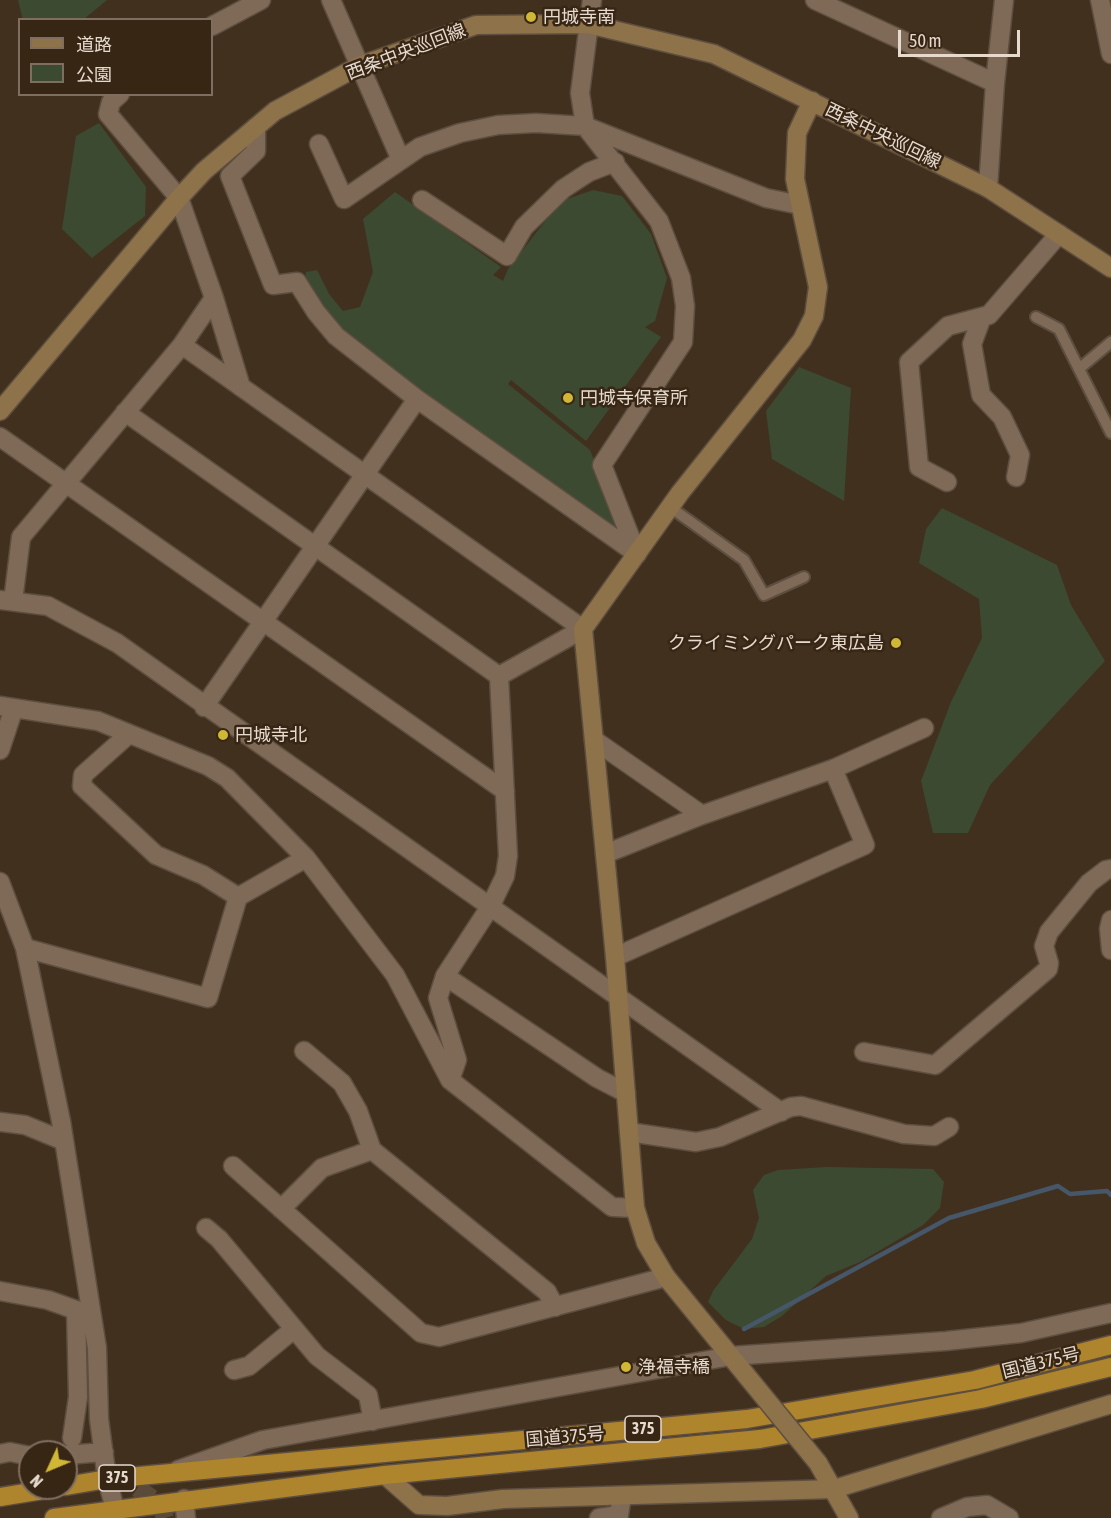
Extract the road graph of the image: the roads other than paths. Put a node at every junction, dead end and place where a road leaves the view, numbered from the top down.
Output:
1 (261, 0) edge
2 (332, 0) edge
3 (592, 0) edge
4 (815, 0) edge
5 (1004, 0) edge
6 (1100, 0) edge
7 (588, 24) junction
8 (213, 25) edge
9 (1111, 54) edge
10 (359, 66) junction
11 (994, 83) junction
12 (118, 96) edge
13 (812, 101) junction
14 (585, 126) junction
15 (256, 127) junction
16 (319, 144) dead end
17 (402, 160) junction
18 (615, 162) junction
19 (988, 188) junction
20 (179, 198) junction
21 (422, 200) dead end
22 (800, 205) junction
23 (1059, 234) junction
24 (1111, 268) edge
25 (214, 298) junction
26 (982, 317) junction
27 (1036, 317) dead end
28 (1111, 342) edge
29 (182, 345) junction
30 (1080, 368) junction
31 (240, 387) junction
32 (417, 399) junction
33 (0, 411) edge
34 (125, 412) junction
35 (1111, 433) edge
36 (0, 437) edge
37 (364, 474) junction
38 (1016, 477) dead end
39 (947, 482) dead end
40 (66, 483) junction
41 (670, 507) junction
42 (315, 546) junction
43 (637, 554) junction
44 (804, 577) dead end
45 (6, 600) edge
46 (262, 621) junction
47 (583, 629) junction
48 (499, 676) junction
49 (204, 706) junction
50 (7, 707) edge
51 (924, 728) dead end
52 (129, 734) junction
53 (594, 740) junction
54 (0, 750) edge
55 (833, 769) junction
56 (505, 791) junction
57 (702, 815) junction
58 (605, 854) junction
59 (306, 858) junction
60 (1111, 869) edge
61 (0, 882) edge
62 (238, 897) junction
63 (489, 907) junction
64 (1111, 920) edge
65 (24, 948) junction
66 (1111, 950) edge
67 (615, 957) junction
68 (445, 976) junction
69 (616, 995) junction
70 (304, 1051) dead end
71 (864, 1052) dead end
72 (450, 1080) junction
73 (626, 1093) junction
74 (781, 1112) junction
75 (0, 1122) edge
76 (949, 1127) dead end
77 (629, 1132) junction
78 (64, 1141) junction
79 (372, 1150) junction
80 (234, 1166) dead end
81 (635, 1208) junction
82 (281, 1209) junction
83 (206, 1228) dead end
84 (666, 1277) junction
85 (0, 1291) edge
86 (555, 1307) junction
87 (84, 1313) junction
88 (1111, 1313) edge
89 (294, 1329) junction
90 (1111, 1345) edge
91 (731, 1356) junction
92 (1111, 1366) edge
93 (234, 1371) dead end
94 (1111, 1404) edge
95 (373, 1421) junction
96 (70, 1440) edge
97 (78, 1448) edge
98 (104, 1452) junction
99 (0, 1454) edge
100 (18, 1454) edge
101 (169, 1473) junction
102 (385, 1474) junction
103 (107, 1479) junction
104 (78, 1484) edge
105 (834, 1489) junction
106 (18, 1494) edge
107 (622, 1496) junction
108 (0, 1497) edge
109 (184, 1499) junction
110 (116, 1509) junction
111 (54, 1518) edge
112 (186, 1518) edge
113 (599, 1518) edge
114 (849, 1518) edge
115 (941, 1518) edge
116 (1009, 1518) edge

1 - 8 street
2 - 10 street
3 - 7 street
4 - 11 street
5 - 11 street
6 - 9 street
7 - 10 street, 西条中央巡回線
7 - 13 street, 西条中央巡回線
7 - 14 street
10 - 15 street, 西条中央巡回線
10 - 17 street
11 - 19 street
12 - 20 street
13 - 19 street, 西条中央巡回線
13 - 22 street
14 - 17 street
14 - 18 street
14 - 22 street
15 - 20 street, 西条中央巡回線
15 - 32 street
16 - 17 street
18 - 21 street
18 - 43 street
19 - 23 street, 西条中央巡回線
20 - 25 street
20 - 33 street, 西条中央巡回線
22 - 41 street
23 - 24 street, 西条中央巡回線
23 - 26 street
25 - 29 street
25 - 31 street
26 - 38 street
26 - 39 street
27 - 30 lane
28 - 30 lane
29 - 31 street
29 - 34 street
30 - 35 lane
31 - 37 street
32 - 37 street
32 - 43 street
34 - 40 street
34 - 42 street
36 - 40 street
37 - 42 street
37 - 47 street
40 - 45 street
40 - 46 street
41 - 43 street
41 - 44 lane
42 - 46 street
42 - 48 street
43 - 47 street
45 - 49 street
46 - 49 street
46 - 56 street
47 - 48 street
47 - 53 street
48 - 56 street
49 - 63 street
50 - 52 street
50 - 54 street
51 - 55 street
52 - 59 street
52 - 62 street
53 - 57 street
53 - 58 street
55 - 57 street
55 - 67 street
56 - 63 street
57 - 58 street
58 - 67 street
59 - 62 street
59 - 72 street
60 - 71 street
61 - 65 street
62 - 65 street
63 - 68 street
63 - 69 street
64 - 66 street
65 - 78 street
67 - 69 street
68 - 72 street
68 - 73 street
69 - 73 street
69 - 74 street
70 - 79 street
72 - 81 street
73 - 77 street
74 - 76 street
74 - 77 street
75 - 78 street
77 - 81 street
78 - 87 street
79 - 82 street
79 - 86 street
80 - 82 street
81 - 84 street
82 - 86 street
83 - 89 street
84 - 86 street
84 - 91 street
85 - 87 street
87 - 96 street
87 - 98 street
88 - 91 street
89 - 93 street
89 - 95 street
90 - 101 highway, 国道375号 / 375
91 - 95 street
91 - 105 street, bridge
92 - 102 highway, 国道375号 / 375
94 - 105 street
95 - 101 street
97 - 98 street
98 - 103 street
99 - 100 street
101 - 103 highway, 国道375号 / 375
102 - 107 street
102 - 109 highway, 国道375号 / 375
103 - 104 highway, 国道375号 / 375
103 - 110 street
105 - 107 street
105 - 114 street
106 - 108 highway
107 - 113 street
109 - 110 highway, 国道375号 / 375
109 - 112 street
110 - 111 highway, 国道375号 / 375
115 - 116 street

